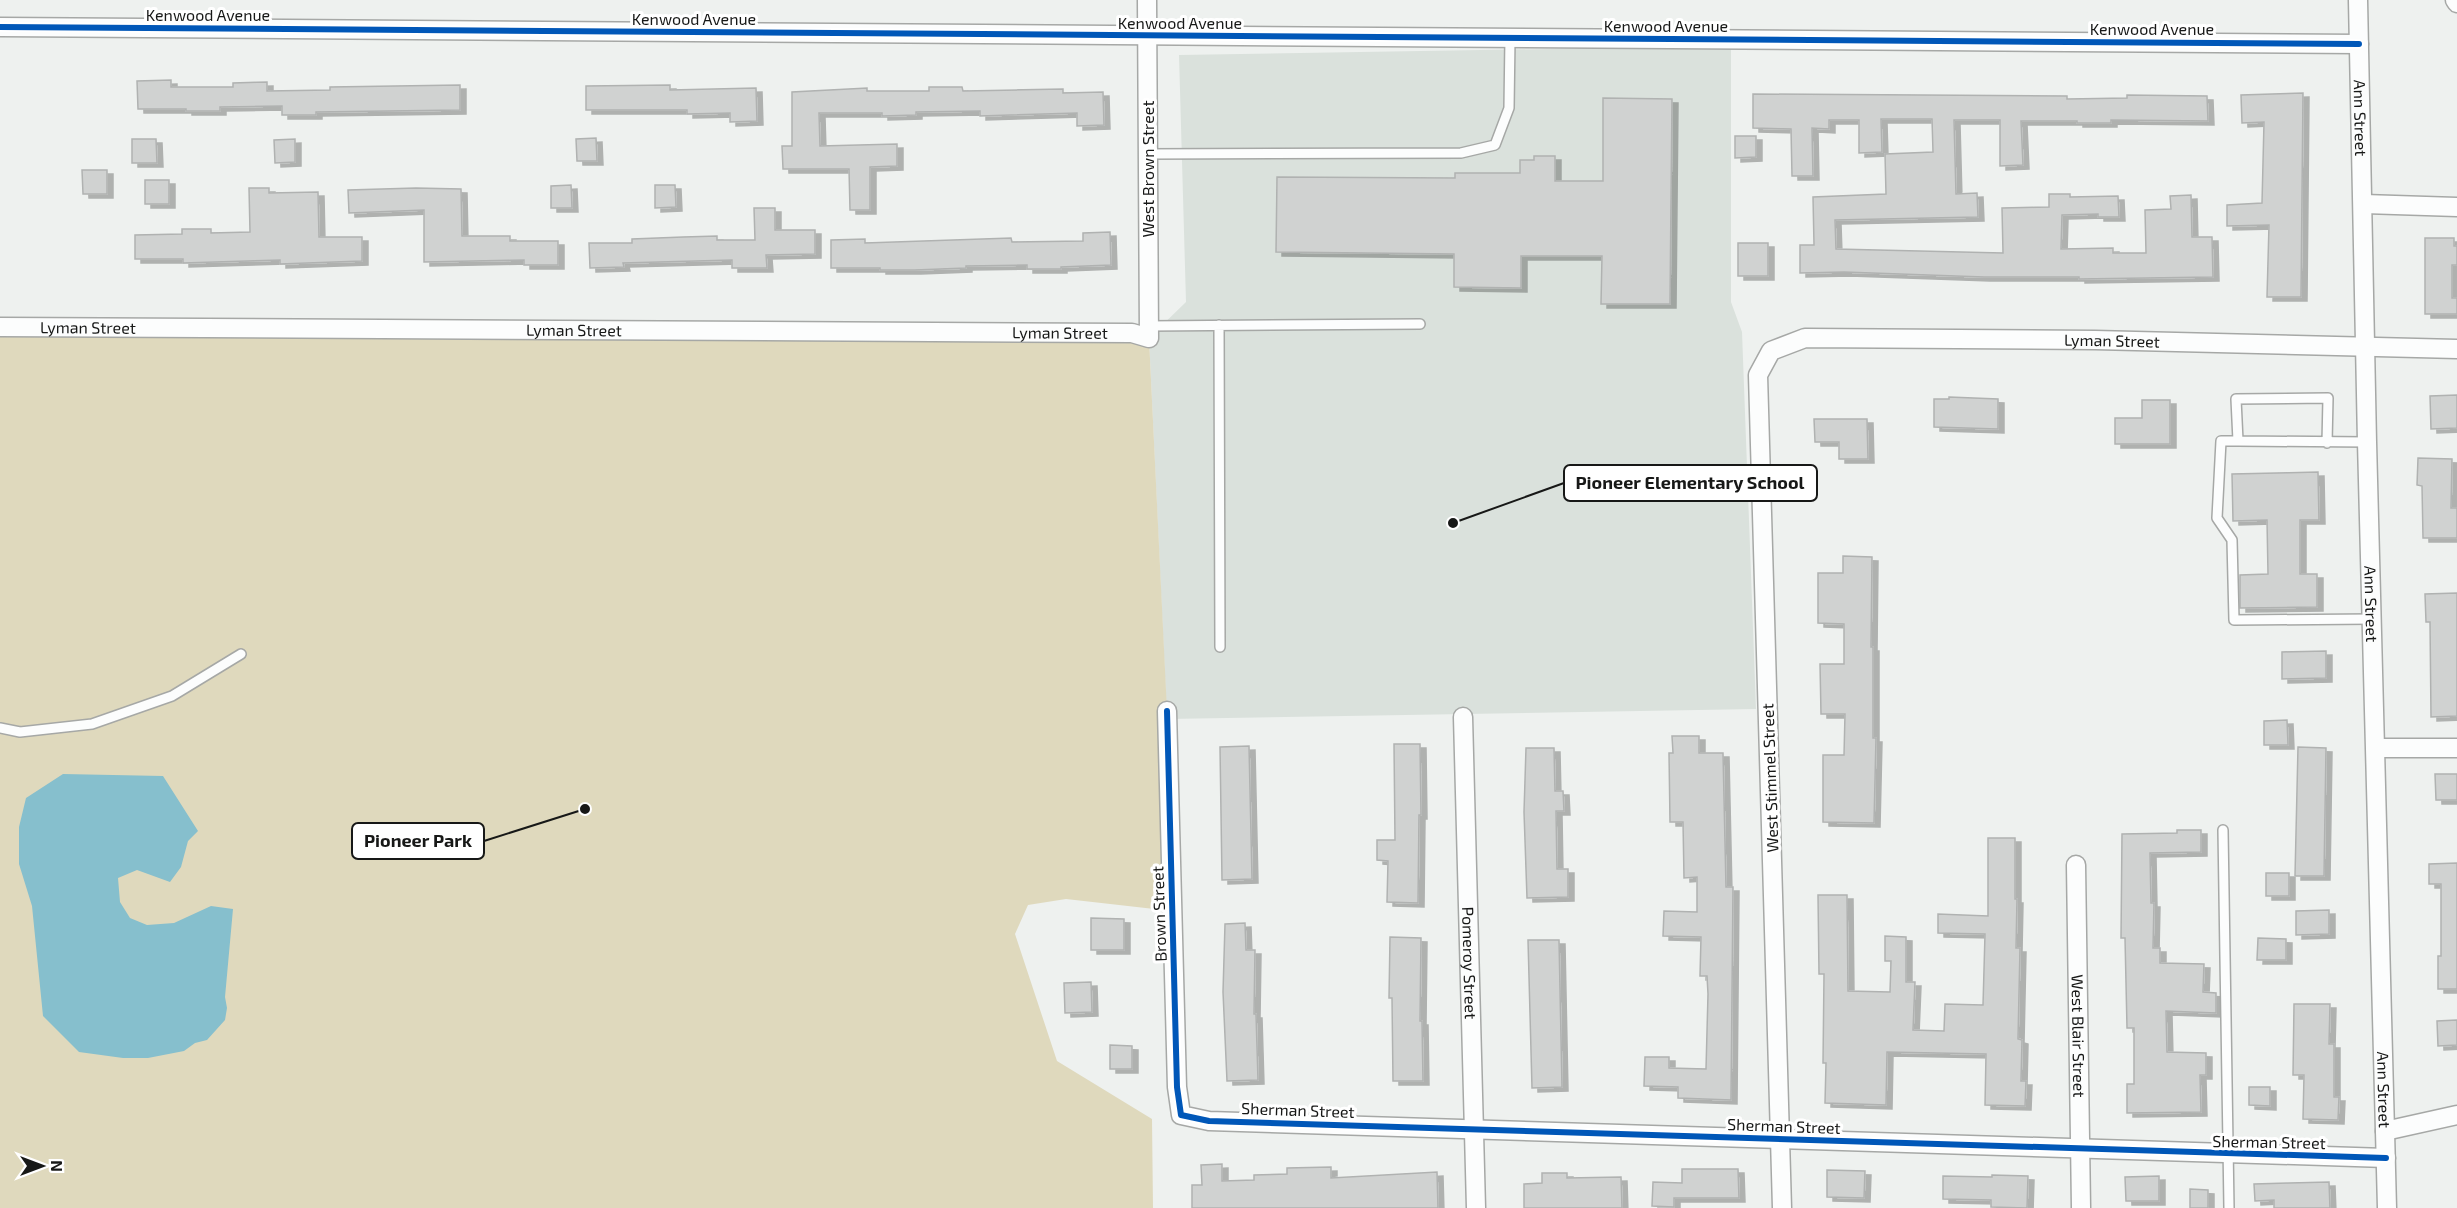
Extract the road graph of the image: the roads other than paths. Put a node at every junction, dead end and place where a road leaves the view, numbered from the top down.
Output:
1 (1148, 0) edge
2 (2358, 0) edge
3 (0, 27) edge
4 (1148, 36) junction
5 (1510, 39) junction
6 (2359, 44) junction
7 (1148, 154) junction
8 (2364, 204) junction
9 (2457, 207) edge
10 (1420, 324) dead end
11 (1219, 326) junction
12 (0, 327) edge
13 (1148, 332) junction
14 (2367, 348) junction
15 (2457, 349) edge
16 (1771, 351) joint
17 (2238, 441) junction
18 (2367, 442) junction
19 (2327, 443) junction
20 (2373, 619) junction
21 (1220, 647) dead end
22 (241, 654) dead end
23 (1167, 711) dead end
24 (1463, 717) dead end
25 (0, 728) edge
26 (2377, 748) junction
27 (2457, 748) edge
28 (2223, 830) dead end
29 (2076, 865) dead end
30 (1181, 1115) joint
31 (2457, 1115) edge
32 (1475, 1128) junction
33 (2385, 1131) junction
34 (1780, 1139) junction
35 (2080, 1150) junction
36 (2228, 1155) junction
37 (2386, 1158) junction
38 (1476, 1208) edge
39 (1782, 1208) edge
40 (2081, 1208) edge
41 (2229, 1208) edge
42 (2387, 1208) edge

1 - 4 street, West Brown Street
2 - 6 street, Ann Street
3 - 4 street, Kenwood Avenue
4 - 5 street, Kenwood Avenue
4 - 7 street, West Brown Street
5 - 6 street, Kenwood Avenue
5 - 7 lane
6 - 8 street, Ann Street
7 - 13 street, West Brown Street
8 - 9 street
8 - 14 street, Ann Street
10 - 11 lane
11 - 13 lane
11 - 21 lane
12 - 13 street, Lyman Street
14 - 15 street, Lyman Street
14 - 16 street, Lyman Street
14 - 18 street, Ann Street
16 - 34 street, West Stimmel Street
17 - 19 lane
17 - 19 lane
17 - 20 lane
18 - 19 lane
18 - 20 street, Ann Street
20 - 26 street, Ann Street
22 - 25 lane
23 - 30 street, Brown Street
24 - 32 street, Pomeroy Street
26 - 27 street
26 - 33 street, Ann Street
28 - 36 lane
29 - 35 street, West Blair Street
30 - 32 street, Sherman Street
31 - 33 street
32 - 34 street, Sherman Street
32 - 38 street, Pomeroy Street
33 - 37 street, Ann Street
34 - 35 street, Sherman Street
34 - 39 street, West Stimmel Street
35 - 36 street, Sherman Street
35 - 40 street, West Blair Street
36 - 37 street, Sherman Street
36 - 41 lane
37 - 42 street, Ann Street

